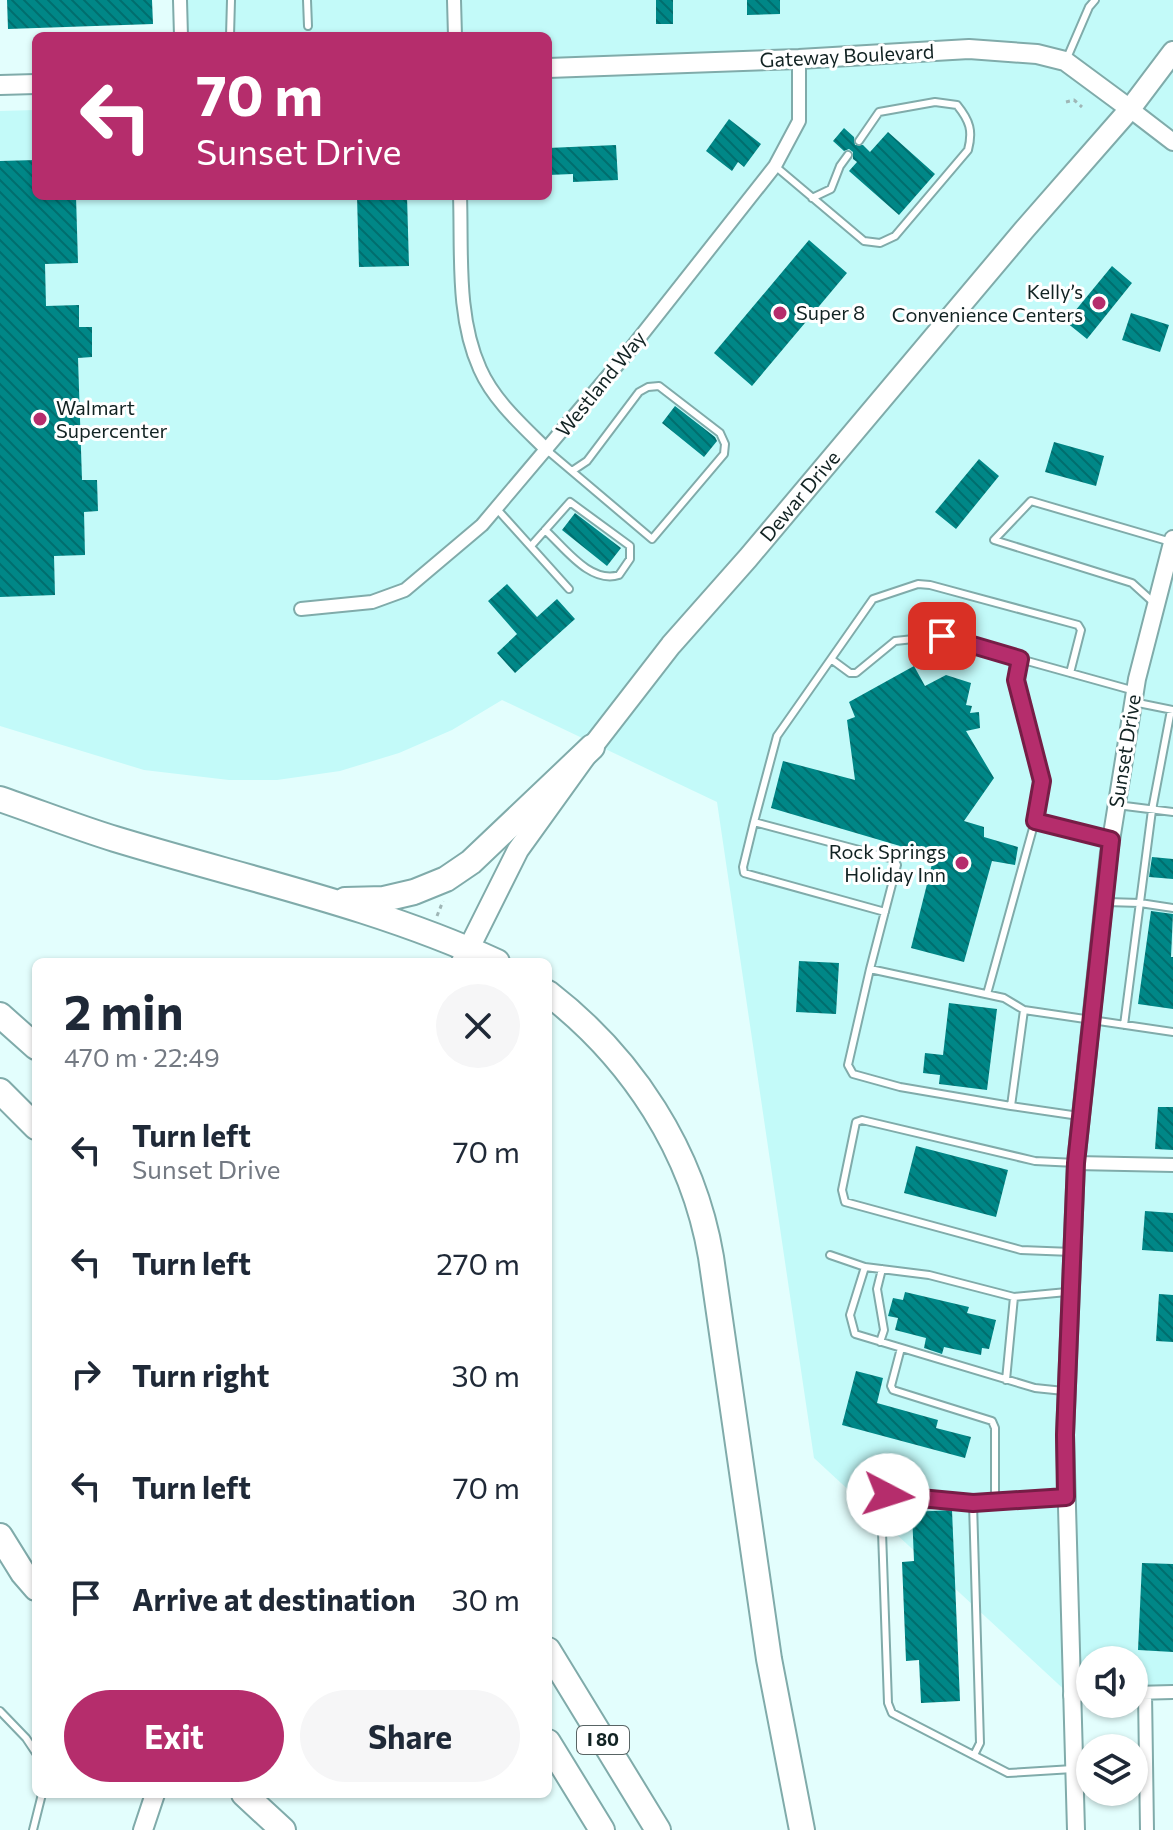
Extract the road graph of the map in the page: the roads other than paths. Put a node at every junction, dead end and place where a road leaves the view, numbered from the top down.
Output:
1 (180, 0) edge
2 (231, 0) edge
3 (307, 0) edge
4 (454, 0) edge
5 (1095, 0) edge
6 (308, 26) dead end
7 (181, 32) edge
8 (230, 32) edge
9 (455, 32) edge
10 (1173, 52) edge
11 (799, 59) junction
12 (1065, 61) junction
13 (552, 68) edge
14 (32, 84) edge
15 (0, 85) edge
16 (1130, 109) junction
17 (859, 141) dead end
18 (1171, 141) edge
19 (848, 155) dead end
20 (775, 166) junction
21 (812, 198) junction
22 (460, 200) edge
23 (547, 450) junction
24 (572, 471) junction
25 (496, 508) junction
26 (545, 530) junction
27 (1173, 541) edge
28 (531, 546) junction
29 (569, 589) dead end
30 (1156, 604) junction
31 (301, 609) dead end
32 (831, 659) junction
33 (1020, 659) junction
34 (1070, 673) junction
35 (1134, 696) junction
36 (1172, 710) edge
37 (592, 747) junction
38 (0, 799) edge
39 (1117, 805) junction
40 (1152, 810) junction
41 (1173, 812) edge
42 (1035, 821) junction
43 (754, 822) junction
44 (1111, 840) junction
45 (326, 900) junction
46 (1104, 902) junction
47 (1140, 903) junction
48 (1173, 908) edge
49 (885, 912) junction
50 (465, 955) edge
51 (870, 969) junction
52 (987, 994) junction
53 (552, 996) edge
54 (1024, 1010) junction
55 (0, 1015) edge
56 (1091, 1020) junction
57 (1124, 1025) junction
58 (1173, 1032) edge
59 (32, 1043) edge
60 (0, 1091) edge
61 (1011, 1106) junction
62 (1081, 1116) junction
63 (32, 1123) edge
64 (1076, 1163) junction
65 (1173, 1165) edge
66 (1072, 1252) junction
67 (830, 1255) dead end
68 (865, 1267) junction
69 (882, 1269) junction
70 (1071, 1292) junction
71 (1014, 1297) junction
72 (880, 1342) junction
73 (901, 1348) junction
74 (1006, 1380) junction
75 (1067, 1391) junction
76 (1066, 1497) junction
77 (995, 1502) junction
78 (973, 1503) junction
79 (0, 1536) edge
80 (32, 1583) edge
81 (552, 1657) edge
82 (1173, 1692) edge
83 (1148, 1693) edge
84 (1070, 1695) junction
85 (1076, 1695) edge
86 (0, 1711) edge
87 (1141, 1718) edge
88 (32, 1747) edge
89 (552, 1749) edge
90 (974, 1755) junction
91 (1073, 1769) junction
92 (41, 1798) edge
93 (154, 1798) edge
94 (248, 1798) edge
95 (33, 1830) edge
96 (143, 1830) edge
97 (283, 1830) edge
98 (602, 1830) edge
99 (658, 1830) edge
100 (802, 1830) edge
101 (1076, 1830) edge
102 (1147, 1830) edge

1 - 7 street
2 - 8 lane
3 - 6 lane
4 - 9 street
5 - 12 lane
10 - 16 main road, Dewar Drive
11 - 12 main road, Gateway Boulevard
11 - 13 main road, Gateway Boulevard
11 - 20 street, Westland Way
12 - 16 main road, Gateway Boulevard
14 - 15 main road
16 - 18 street
16 - 37 main road, Dewar Drive
17 - 21 lane
19 - 21 lane
20 - 21 lane
20 - 23 street, Westland Way
22 - 23 street
23 - 24 lane
23 - 25 street, Westland Way
24 - 24 lane
25 - 28 lane
25 - 31 street, Westland Way
26 - 26 lane
26 - 28 lane
27 - 30 street, Sunset Drive
27 - 30 lane
28 - 29 lane
30 - 35 street, Sunset Drive
32 - 33 lane
32 - 34 lane
32 - 43 lane
33 - 34 lane
33 - 42 lane
34 - 35 lane
35 - 36 lane
35 - 39 street, Sunset Drive
36 - 40 lane
37 - 45 highway
37 - 50 main road, Dewar Drive
38 - 45 highway
39 - 40 lane
39 - 44 street, Sunset Drive
40 - 41 lane
40 - 47 lane
42 - 44 lane
42 - 52 lane
43 - 49 lane
43 - 49 lane
44 - 46 street, Sunset Drive
45 - 50 highway
46 - 47 lane
46 - 56 street, Sunset Drive
47 - 48 lane
47 - 57 lane
49 - 51 lane
51 - 52 lane
51 - 61 lane
52 - 54 lane
53 - 100 highway
54 - 56 lane
54 - 61 lane
55 - 59 highway
56 - 57 lane
56 - 62 street, Sunset Drive
57 - 58 lane
60 - 63 highway
61 - 62 lane
62 - 64 street, Sunset Drive
64 - 65 street
64 - 66 street, Sunset Drive
64 - 66 lane
66 - 70 street, Sunset Drive
67 - 68 lane
68 - 69 lane
68 - 72 lane
69 - 71 lane
69 - 72 lane
70 - 71 lane
70 - 75 street, Sunset Drive
71 - 74 lane
72 - 73 lane
73 - 74 lane
73 - 77 lane
74 - 75 lane
75 - 76 street, Sunset Drive
76 - 77 lane
76 - 84 street, Sunset Drive
77 - 78 lane
78 - 90 lane
78 - 90 lane
79 - 80 highway
81 - 99 highway, I 80
82 - 83 street
84 - 85 street
84 - 91 street, Sunset Drive
86 - 88 lane
87 - 102 street
89 - 98 highway, I 80
90 - 91 lane
91 - 101 street, Sunset Drive
92 - 95 lane
93 - 96 main road
94 - 97 highway

